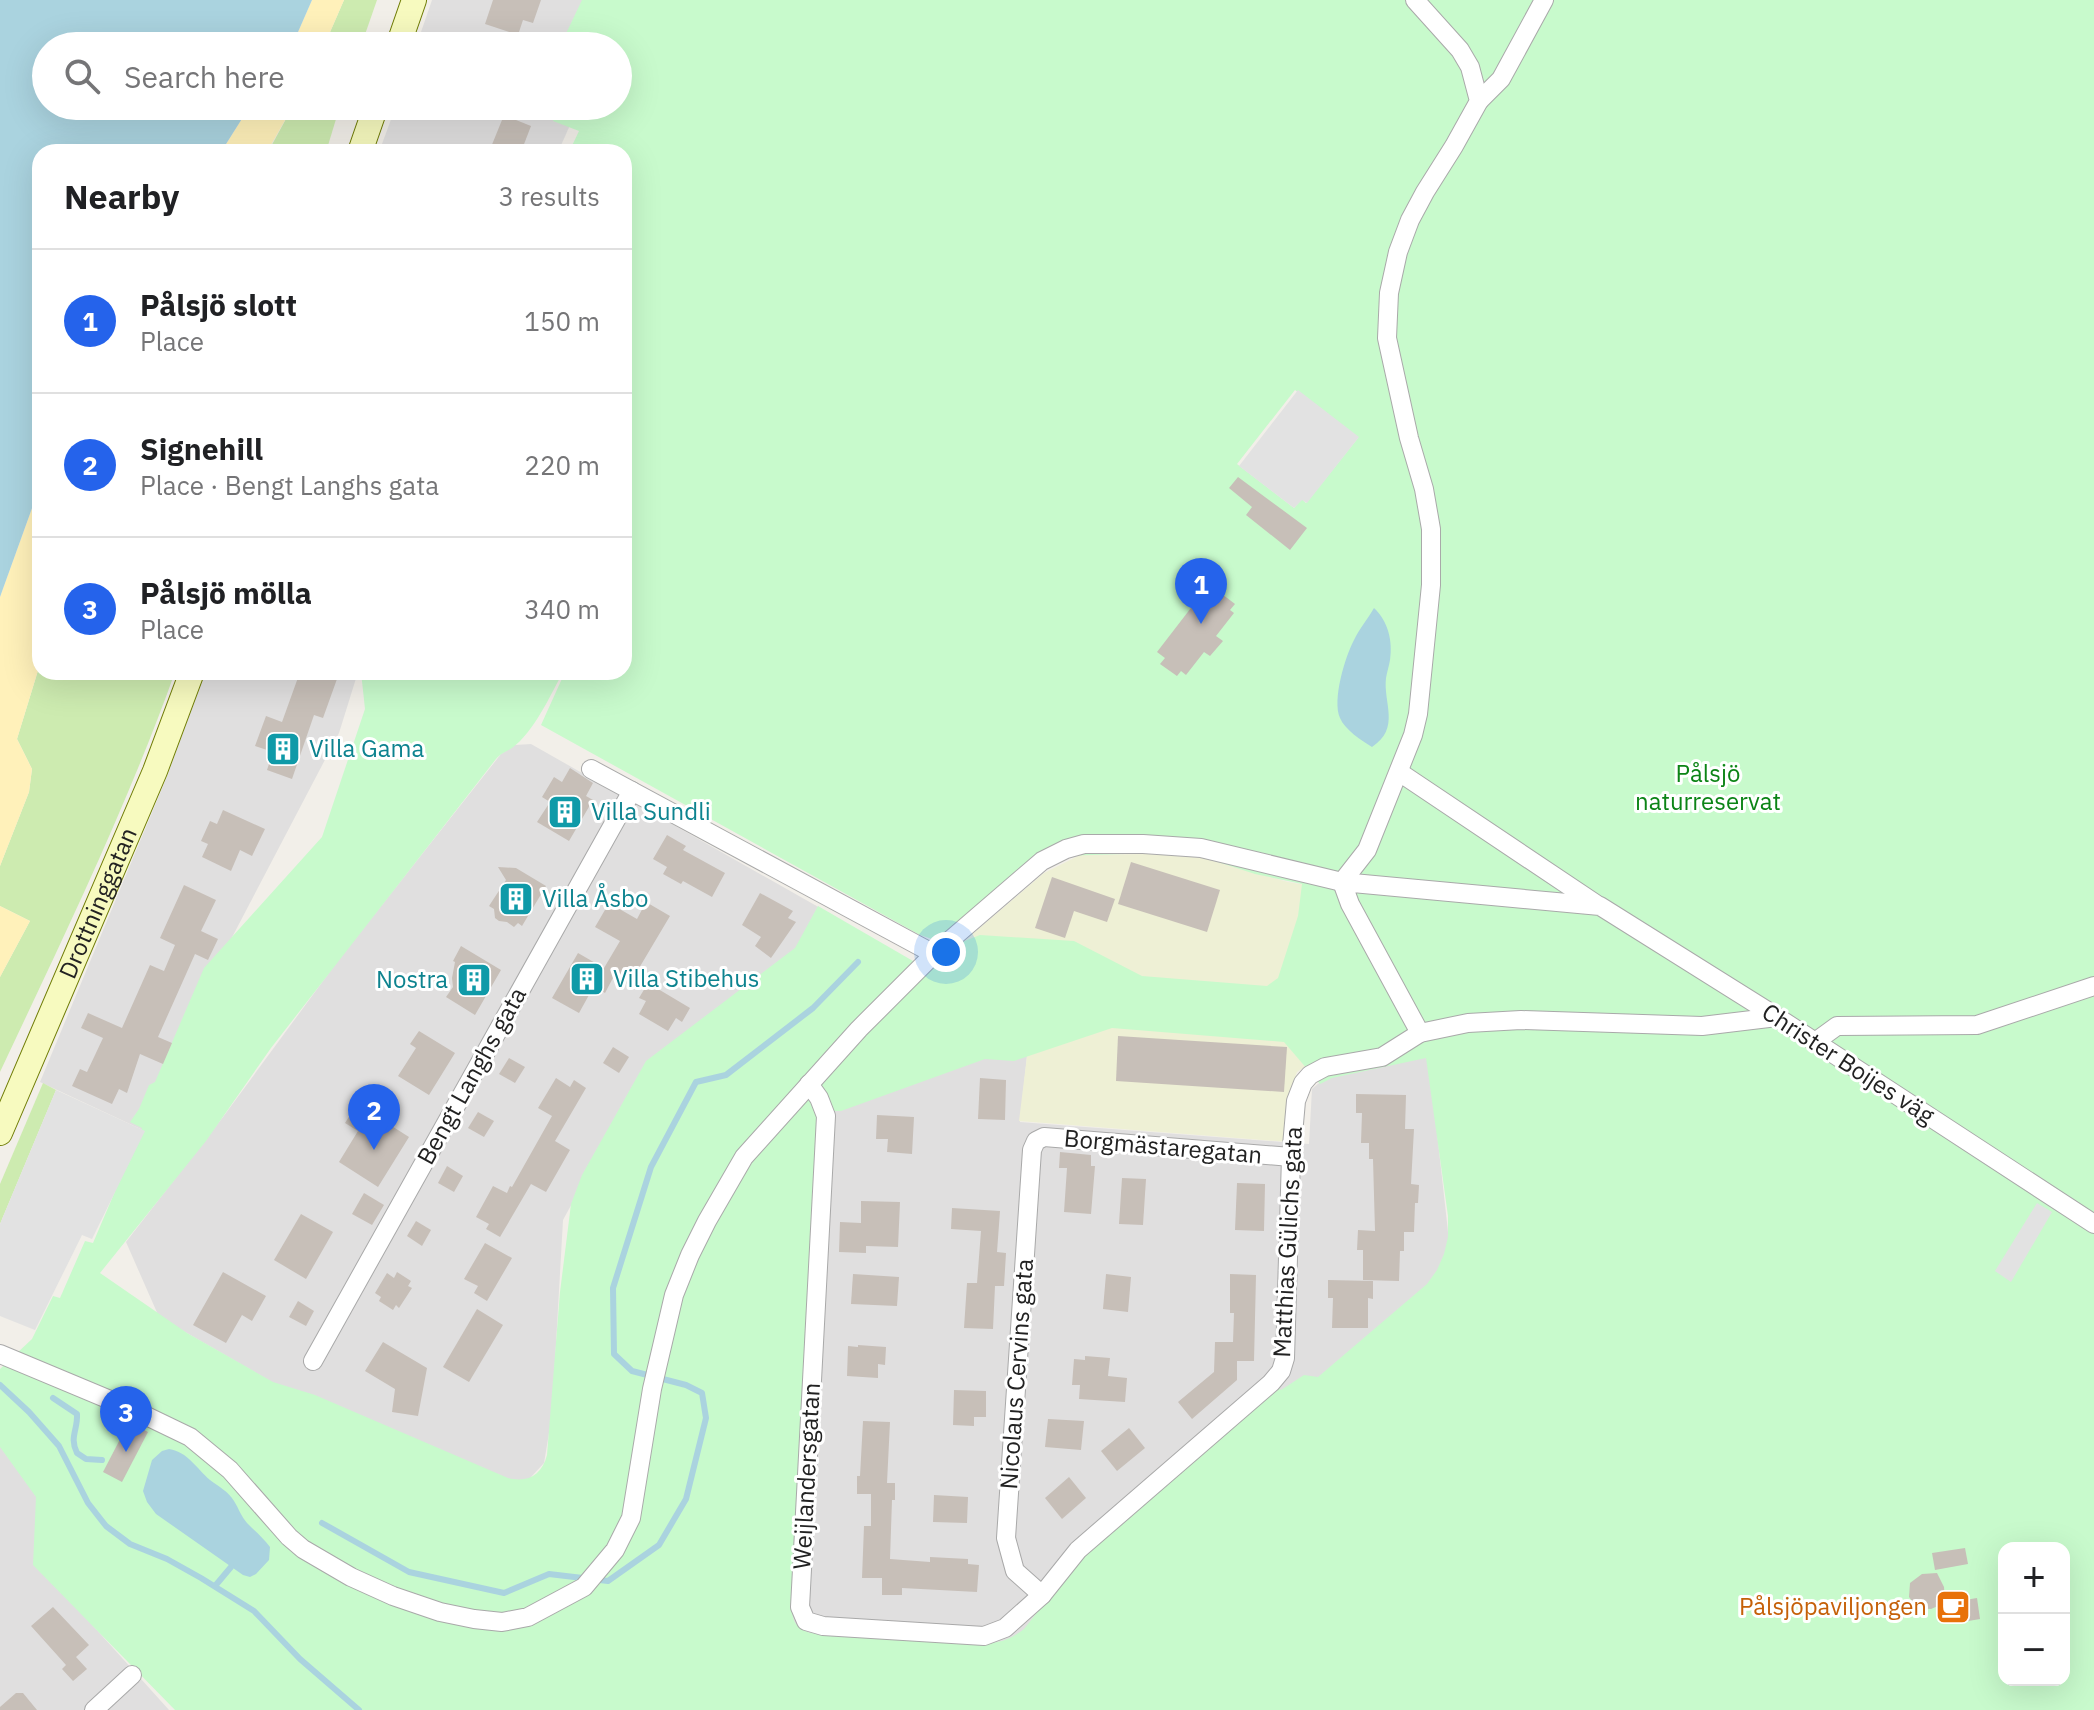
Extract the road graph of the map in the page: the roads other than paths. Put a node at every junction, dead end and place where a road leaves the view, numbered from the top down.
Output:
1 (414, 0) edge
2 (1415, 0) edge
3 (1544, 0) edge
4 (403, 32) edge
5 (1479, 101) junction
6 (371, 120) edge
7 (363, 144) edge
8 (189, 680) edge
9 (591, 769) dead end
10 (1399, 772) junction
11 (632, 791) junction
12 (1342, 882) junction
13 (1600, 906) junction
14 (934, 954) junction
15 (2094, 986) edge
16 (1777, 1017) junction
17 (1420, 1033) junction
18 (1815, 1042) junction
19 (809, 1084) junction
20 (0, 1133) edge
21 (1036, 1141) joint
22 (1291, 1157) junction
23 (2094, 1224) edge
24 (0, 1354) edge
25 (313, 1361) dead end
26 (1042, 1595) junction
27 (132, 1675) dead end
28 (94, 1710) edge

1 - 4 street
2 - 5 street
3 - 5 street
5 - 10 street
6 - 7 street
8 - 20 street, Drottninggatan
9 - 11 street
10 - 12 street
10 - 13 street, Christer Boijes väg
11 - 14 street
11 - 25 street, Bengt Langhs gata
12 - 13 street, Christer Boijes väg
12 - 14 street, Christer Boijes väg
12 - 17 street
13 - 16 street, Christer Boijes väg
14 - 19 street, Christer Boijes väg
15 - 18 street
16 - 17 street, Matthias Gülichs gata
16 - 18 street, Christer Boijes väg
17 - 22 street, Matthias Gülichs gata
18 - 23 street, Christer Boijes väg
19 - 24 street, Christer Boijes väg
19 - 26 street, Weijlandersgatan
21 - 22 street, Borgmästaregatan
21 - 26 street, Nicolaus Cervins gata
22 - 26 street, Matthias Gülichs gata
27 - 28 street

